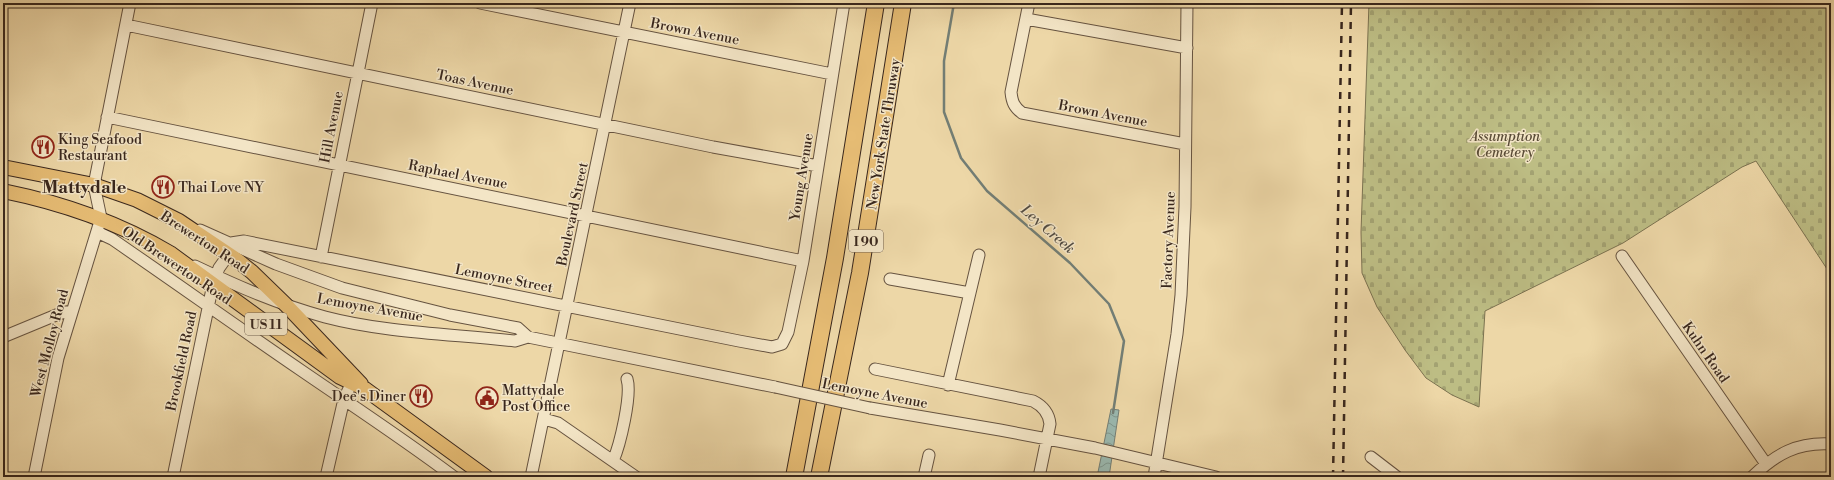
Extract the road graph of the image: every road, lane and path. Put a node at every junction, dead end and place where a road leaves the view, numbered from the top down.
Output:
1 (130, 3) edge
2 (372, 3) edge
3 (480, 3) edge
4 (630, 3) edge
5 (844, 3) edge
6 (876, 3) edge
7 (904, 3) edge
8 (1029, 3) edge
9 (1187, 3) edge
10 (1026, 19) junction
11 (126, 25) junction
12 (625, 32) junction
13 (1187, 48) junction
14 (357, 73) junction
15 (832, 74) junction
16 (107, 117) junction
17 (606, 124) junction
18 (1185, 144) junction
19 (3, 166) edge
20 (339, 166) junction
21 (818, 166) junction
22 (94, 185) junction
23 (3, 191) edge
24 (587, 216) junction
25 (101, 218) junction
26 (97, 232) junction
27 (230, 249) junction
28 (979, 255) dead end
29 (1622, 256) dead end
30 (321, 257) junction
31 (803, 261) junction
32 (890, 279) dead end
33 (214, 280) junction
34 (970, 293) junction
35 (208, 304) junction
36 (286, 305) junction
37 (568, 306) junction
38 (72, 311) junction
39 (3, 337) edge
40 (528, 337) junction
41 (560, 342) junction
42 (772, 347) joint
43 (875, 370) dead end
44 (627, 379) dead end
45 (352, 382) junction
46 (948, 385) junction
47 (365, 389) junction
48 (344, 399) junction
49 (544, 419) junction
50 (1047, 439) junction
51 (1831, 444) edge
52 (928, 455) dead end
53 (1371, 457) dead end
54 (613, 460) junction
55 (1156, 464) junction
56 (1766, 464) junction
57 (34, 477) edge
58 (173, 477) edge
59 (326, 477) edge
60 (454, 477) edge
61 (486, 477) edge
62 (531, 477) edge
63 (636, 477) edge
64 (794, 477) edge
65 (819, 477) edge
66 (924, 477) edge
67 (1039, 477) edge
68 (1154, 477) edge
69 (1216, 477) edge
70 (1397, 477) edge
71 (1752, 477) edge

1 - 11 street
2 - 14 street, Hill Avenue
3 - 12 street, Brown Avenue
4 - 12 street, Boulevard Street
5 - 15 street, Young Avenue
6 - 64 highway, New York State Thruway / I 90
7 - 65 highway, New York State Thruway / I 90
8 - 10 street
9 - 13 street, Factory Avenue
10 - 13 street
10 - 18 street, Brown Avenue
11 - 14 street, Toas Avenue
11 - 16 street
12 - 15 street, Brown Avenue
12 - 17 street, Boulevard Street
13 - 18 street, Factory Avenue
14 - 17 street, Toas Avenue
14 - 20 street, Hill Avenue
15 - 21 street, Young Avenue
16 - 20 street, Raphael Avenue
16 - 22 street
17 - 21 street, Toas Avenue
17 - 24 street, Boulevard Street
18 - 55 street, Factory Avenue
19 - 22 main road, Brewerton Road / US 11
20 - 24 street, Raphael Avenue
20 - 30 street, Hill Avenue
21 - 31 street, Young Avenue
22 - 25 street
22 - 27 main road, Brewerton Road / US 11
23 - 25 main road, Brewerton Road / US 11
24 - 31 street, Raphael Avenue
24 - 37 street, Boulevard Street
25 - 26 street, West Molloy Road
25 - 33 main road, Brewerton Road / US 11
26 - 35 street, Old Brewerton Road
26 - 38 street, West Molloy Road
27 - 30 street, Lemoyne Street
27 - 33 street, Brookfield Road
27 - 36 main road, Brewerton Road / US 11
27 - 40 street, Lemoyne Avenue
28 - 34 street
29 - 56 street, Kuhn Road
30 - 37 street, Lemoyne Street
31 - 42 street, Young Avenue
32 - 34 street
33 - 35 street, Brookfield Road
33 - 36 street, Lemoyne Avenue
33 - 45 main road, Brewerton Road / US 11
34 - 46 street
35 - 48 street, Old Brewerton Road
35 - 58 street, Brookfield Road
36 - 40 street, Lemoyne Avenue
36 - 47 main road, Brewerton Road / US 11
37 - 41 street, Boulevard Street
37 - 42 street, Lemoyne Street
38 - 39 street
38 - 57 street, West Molloy Road
40 - 41 street, Lemoyne Avenue
41 - 49 street, Boulevard Street
41 - 50 street, Lemoyne Avenue, bridge
43 - 46 street
44 - 54 street
45 - 47 main road, Brewerton Road / US 11
45 - 48 street
46 - 50 street
47 - 61 main road, Brewerton Road / US 11
48 - 59 street
48 - 60 street, Old Brewerton Road
49 - 54 street
49 - 62 street, Boulevard Street
50 - 55 street, Lemoyne Avenue
50 - 67 street
51 - 56 street
52 - 66 street
53 - 70 street
54 - 63 street
55 - 68 street, Factory Avenue
55 - 69 street, Lemoyne Avenue
56 - 71 street

